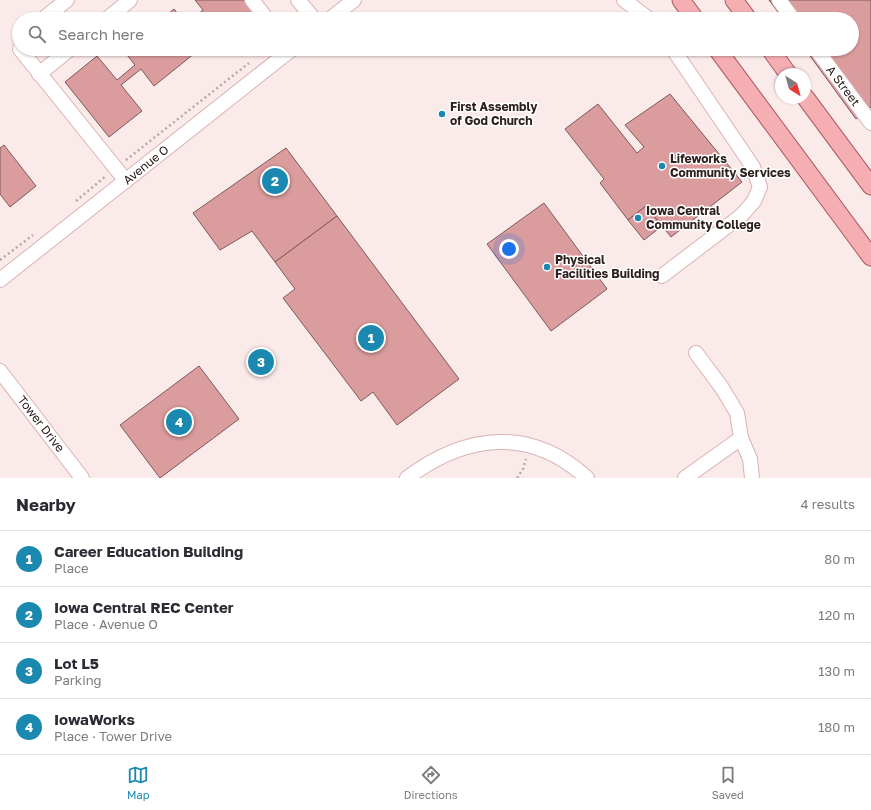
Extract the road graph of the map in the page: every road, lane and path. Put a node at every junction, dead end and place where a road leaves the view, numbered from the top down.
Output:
1 (67, 0) edge
2 (130, 0) edge
3 (252, 0) edge
4 (354, 0) edge
5 (624, 0) edge
6 (681, 0) edge
7 (734, 0) edge
8 (779, 0) edge
9 (303, 2) edge
10 (52, 12) edge
11 (115, 12) edge
12 (261, 12) edge
13 (309, 12) edge
14 (339, 12) edge
15 (640, 12) edge
16 (690, 12) edge
17 (743, 12) edge
18 (788, 12) edge
19 (26, 56) edge
20 (62, 56) edge
21 (282, 56) edge
22 (678, 56) edge
23 (723, 56) edge
24 (775, 56) edge
25 (821, 56) edge
26 (250, 63) dead end
27 (784, 68) edge
28 (40, 74) junction
29 (810, 104) edge
30 (871, 122) edge
31 (115, 168) junction
32 (126, 181) junction
33 (871, 186) edge
34 (75, 202) dead end
35 (33, 235) dead end
36 (871, 257) edge
37 (0, 260) edge
38 (662, 276) dead end
39 (0, 280) edge
40 (696, 353) dead end
41 (0, 371) edge
42 (741, 438) junction
43 (531, 445) junction
44 (82, 478) edge
45 (407, 478) edge
46 (517, 478) edge
47 (588, 478) edge
48 (685, 478) edge
49 (752, 478) edge

1 - 10 street
2 - 11 street
3 - 12 street
4 - 14 street
5 - 15 street
6 - 16 main road
7 - 17 main road
8 - 18 street
9 - 13 street
19 - 28 street
20 - 28 street
21 - 32 street, Avenue O
22 - 38 street
23 - 36 main road
24 - 27 main road
25 - 30 street, A Street
26 - 31 path
28 - 31 street
29 - 33 main road
31 - 32 street
31 - 34 path
32 - 39 street, Avenue O
35 - 37 path
40 - 42 street
41 - 44 street, Tower Drive
42 - 48 street
42 - 49 street
43 - 45 street
43 - 46 path
43 - 47 street

